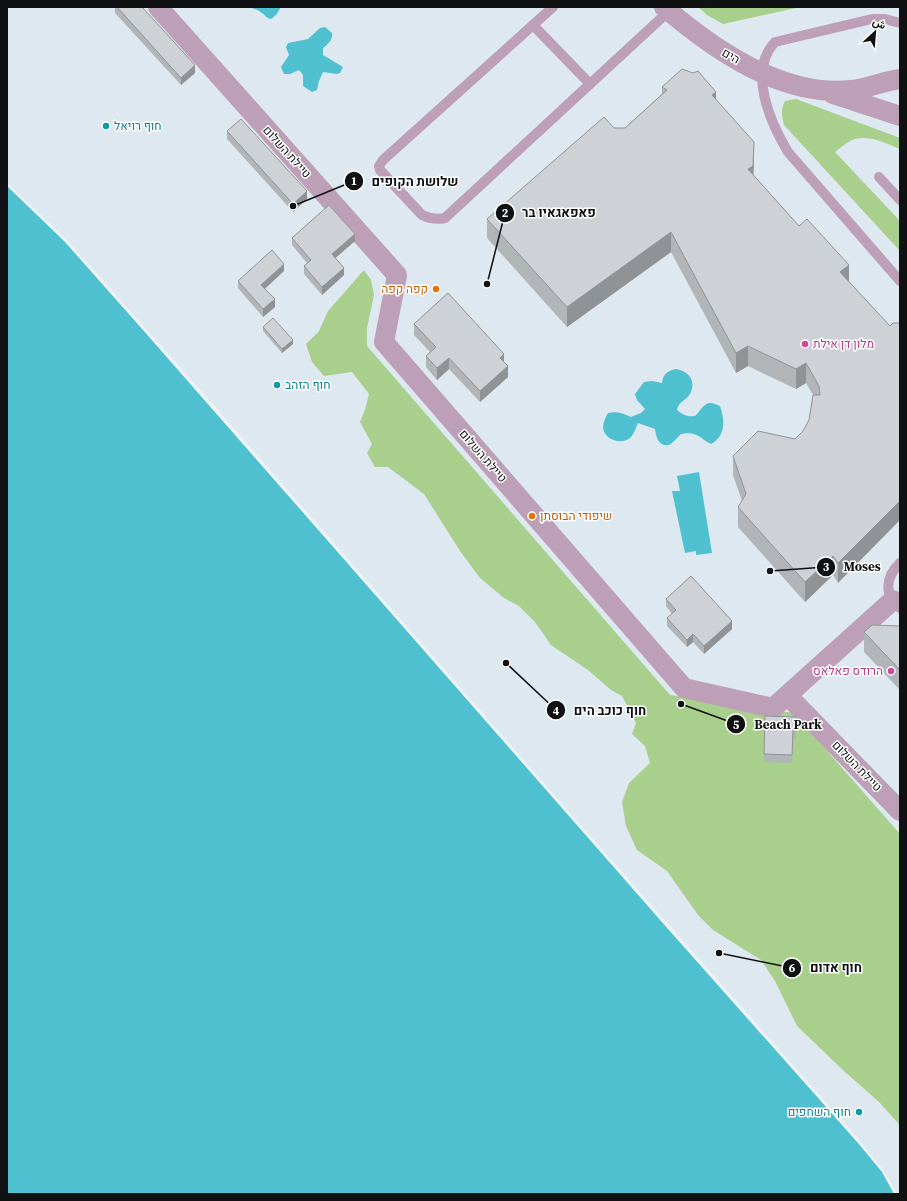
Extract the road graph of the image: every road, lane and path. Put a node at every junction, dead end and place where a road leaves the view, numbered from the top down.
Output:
1 (158, 7) edge
2 (553, 7) edge
3 (666, 9) edge
4 (900, 22) edge
5 (533, 25) junction
6 (762, 72) junction
7 (900, 79) edge
8 (590, 84) junction
9 (808, 87) junction
10 (900, 116) edge
11 (879, 177) dead end
12 (900, 200) edge
13 (900, 281) edge
14 (900, 563) edge
15 (896, 604) edge
16 (788, 696) junction
17 (900, 811) edge

1 - 16 street, טיילת השלום
2 - 5 lane
3 - 6 street, הים
3 - 8 lane
4 - 6 lane
5 - 8 lane
5 - 8 lane
6 - 9 street, הים
6 - 13 lane
7 - 9 street, הים
9 - 10 street, הים
11 - 12 lane
14 - 15 lane
15 - 16 street
16 - 17 street, טיילת השלום

